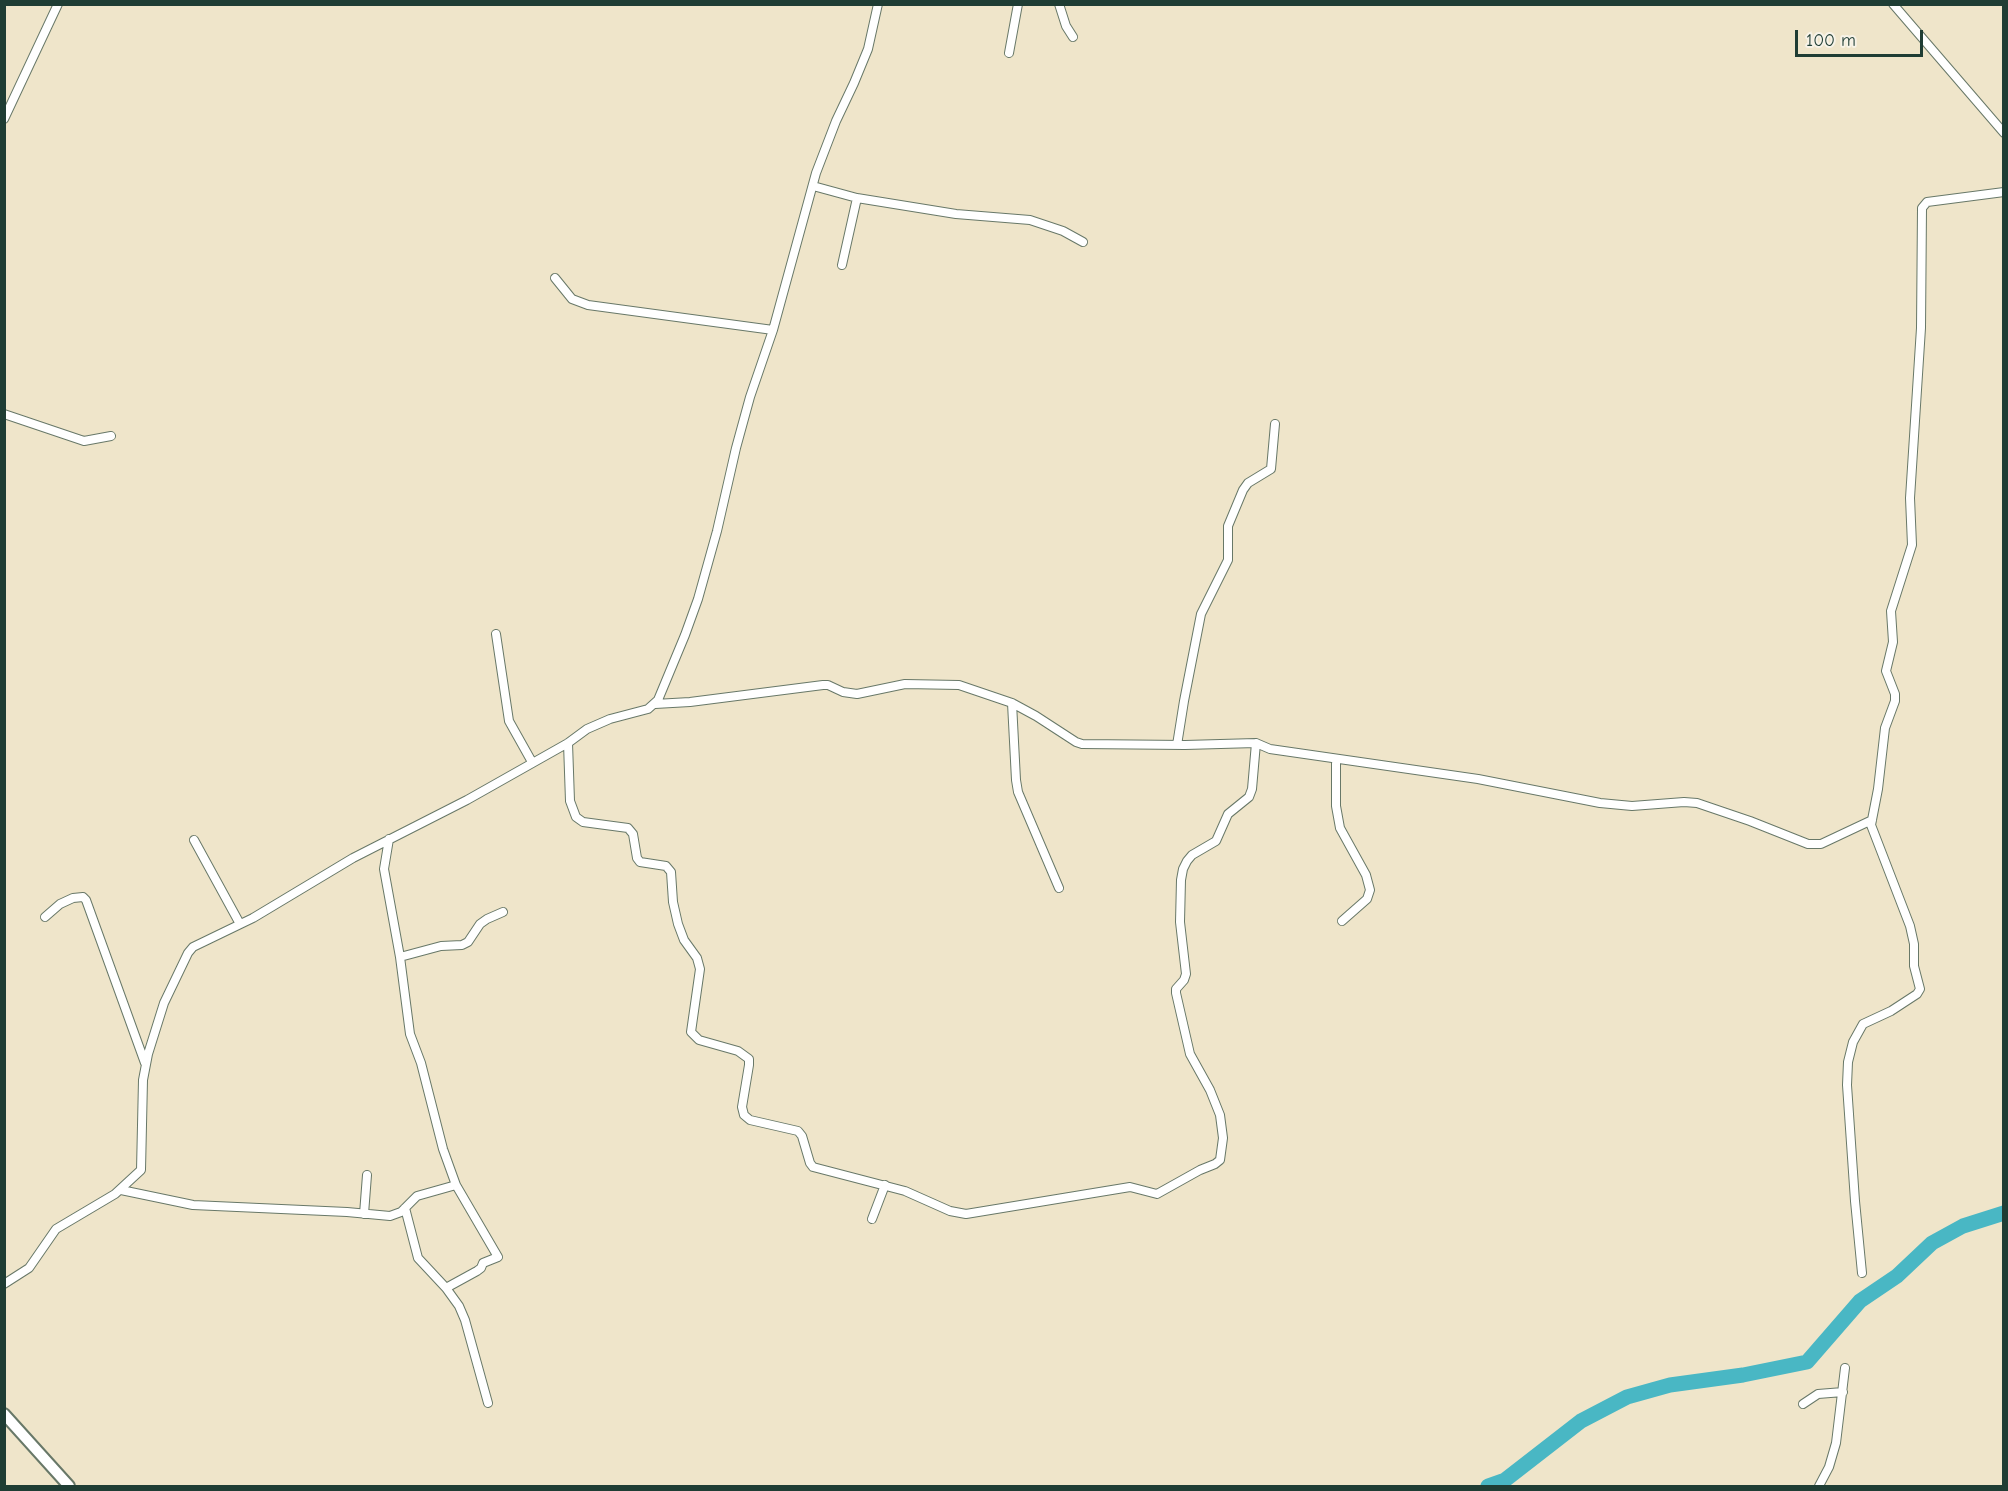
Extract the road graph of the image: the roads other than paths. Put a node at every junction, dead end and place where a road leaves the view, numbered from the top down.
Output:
1 (58, 4) edge
2 (878, 4) edge
3 (1018, 4) edge
4 (1059, 4) edge
5 (1893, 4) edge
6 (1073, 37) dead end
7 (1008, 53) dead end
8 (4, 119) edge
9 (2004, 133) edge
10 (813, 186) junction
11 (2004, 192) edge
12 (857, 198) junction
13 (1083, 242) dead end
14 (842, 265) dead end
15 (555, 278) dead end
16 (773, 330) junction
17 (4, 414) edge
18 (1275, 424) dead end
19 (111, 436) dead end
20 (496, 634) dead end
21 (655, 704) junction
22 (1012, 704) junction
23 (568, 743) junction
24 (1256, 743) junction
25 (1177, 745) junction
26 (1336, 759) junction
27 (532, 762) junction
28 (1872, 820) junction
29 (390, 839) junction
30 (194, 840) dead end
31 (1059, 888) dead end
32 (503, 912) dead end
33 (45, 917) dead end
34 (1342, 921) dead end
35 (240, 924) junction
36 (400, 957) junction
37 (145, 1065) junction
38 (367, 1175) dead end
39 (456, 1185) junction
40 (885, 1185) junction
41 (120, 1190) junction
42 (405, 1208) junction
43 (364, 1214) junction
44 (872, 1219) dead end
45 (1862, 1273) dead end
46 (4, 1284) edge
47 (446, 1288) junction
48 (1845, 1368) dead end
49 (1843, 1392) junction
50 (488, 1403) dead end
51 (1803, 1404) dead end
52 (4, 1414) edge
53 (69, 1486) edge
54 (1819, 1486) edge

1 - 8 street
2 - 10 street
3 - 7 street
4 - 6 street
5 - 9 street
10 - 12 street
10 - 16 street
11 - 28 street
12 - 13 street
12 - 14 street
15 - 16 street
16 - 21 street
17 - 19 street
18 - 25 street
20 - 27 street
21 - 22 street
21 - 23 street
22 - 25 street
22 - 31 street
23 - 27 street
23 - 40 street
24 - 25 street
24 - 26 street
24 - 40 street
26 - 28 street
26 - 34 street
27 - 29 street
28 - 45 street
29 - 35 street
29 - 36 street
30 - 35 street
32 - 36 street
33 - 37 street
35 - 37 street
36 - 39 street
37 - 41 street
38 - 43 street
39 - 42 street
39 - 47 street
40 - 44 street
41 - 43 street
41 - 46 street
42 - 43 street
42 - 47 street
47 - 50 street
48 - 49 street
49 - 51 street
49 - 54 street
52 - 53 street

